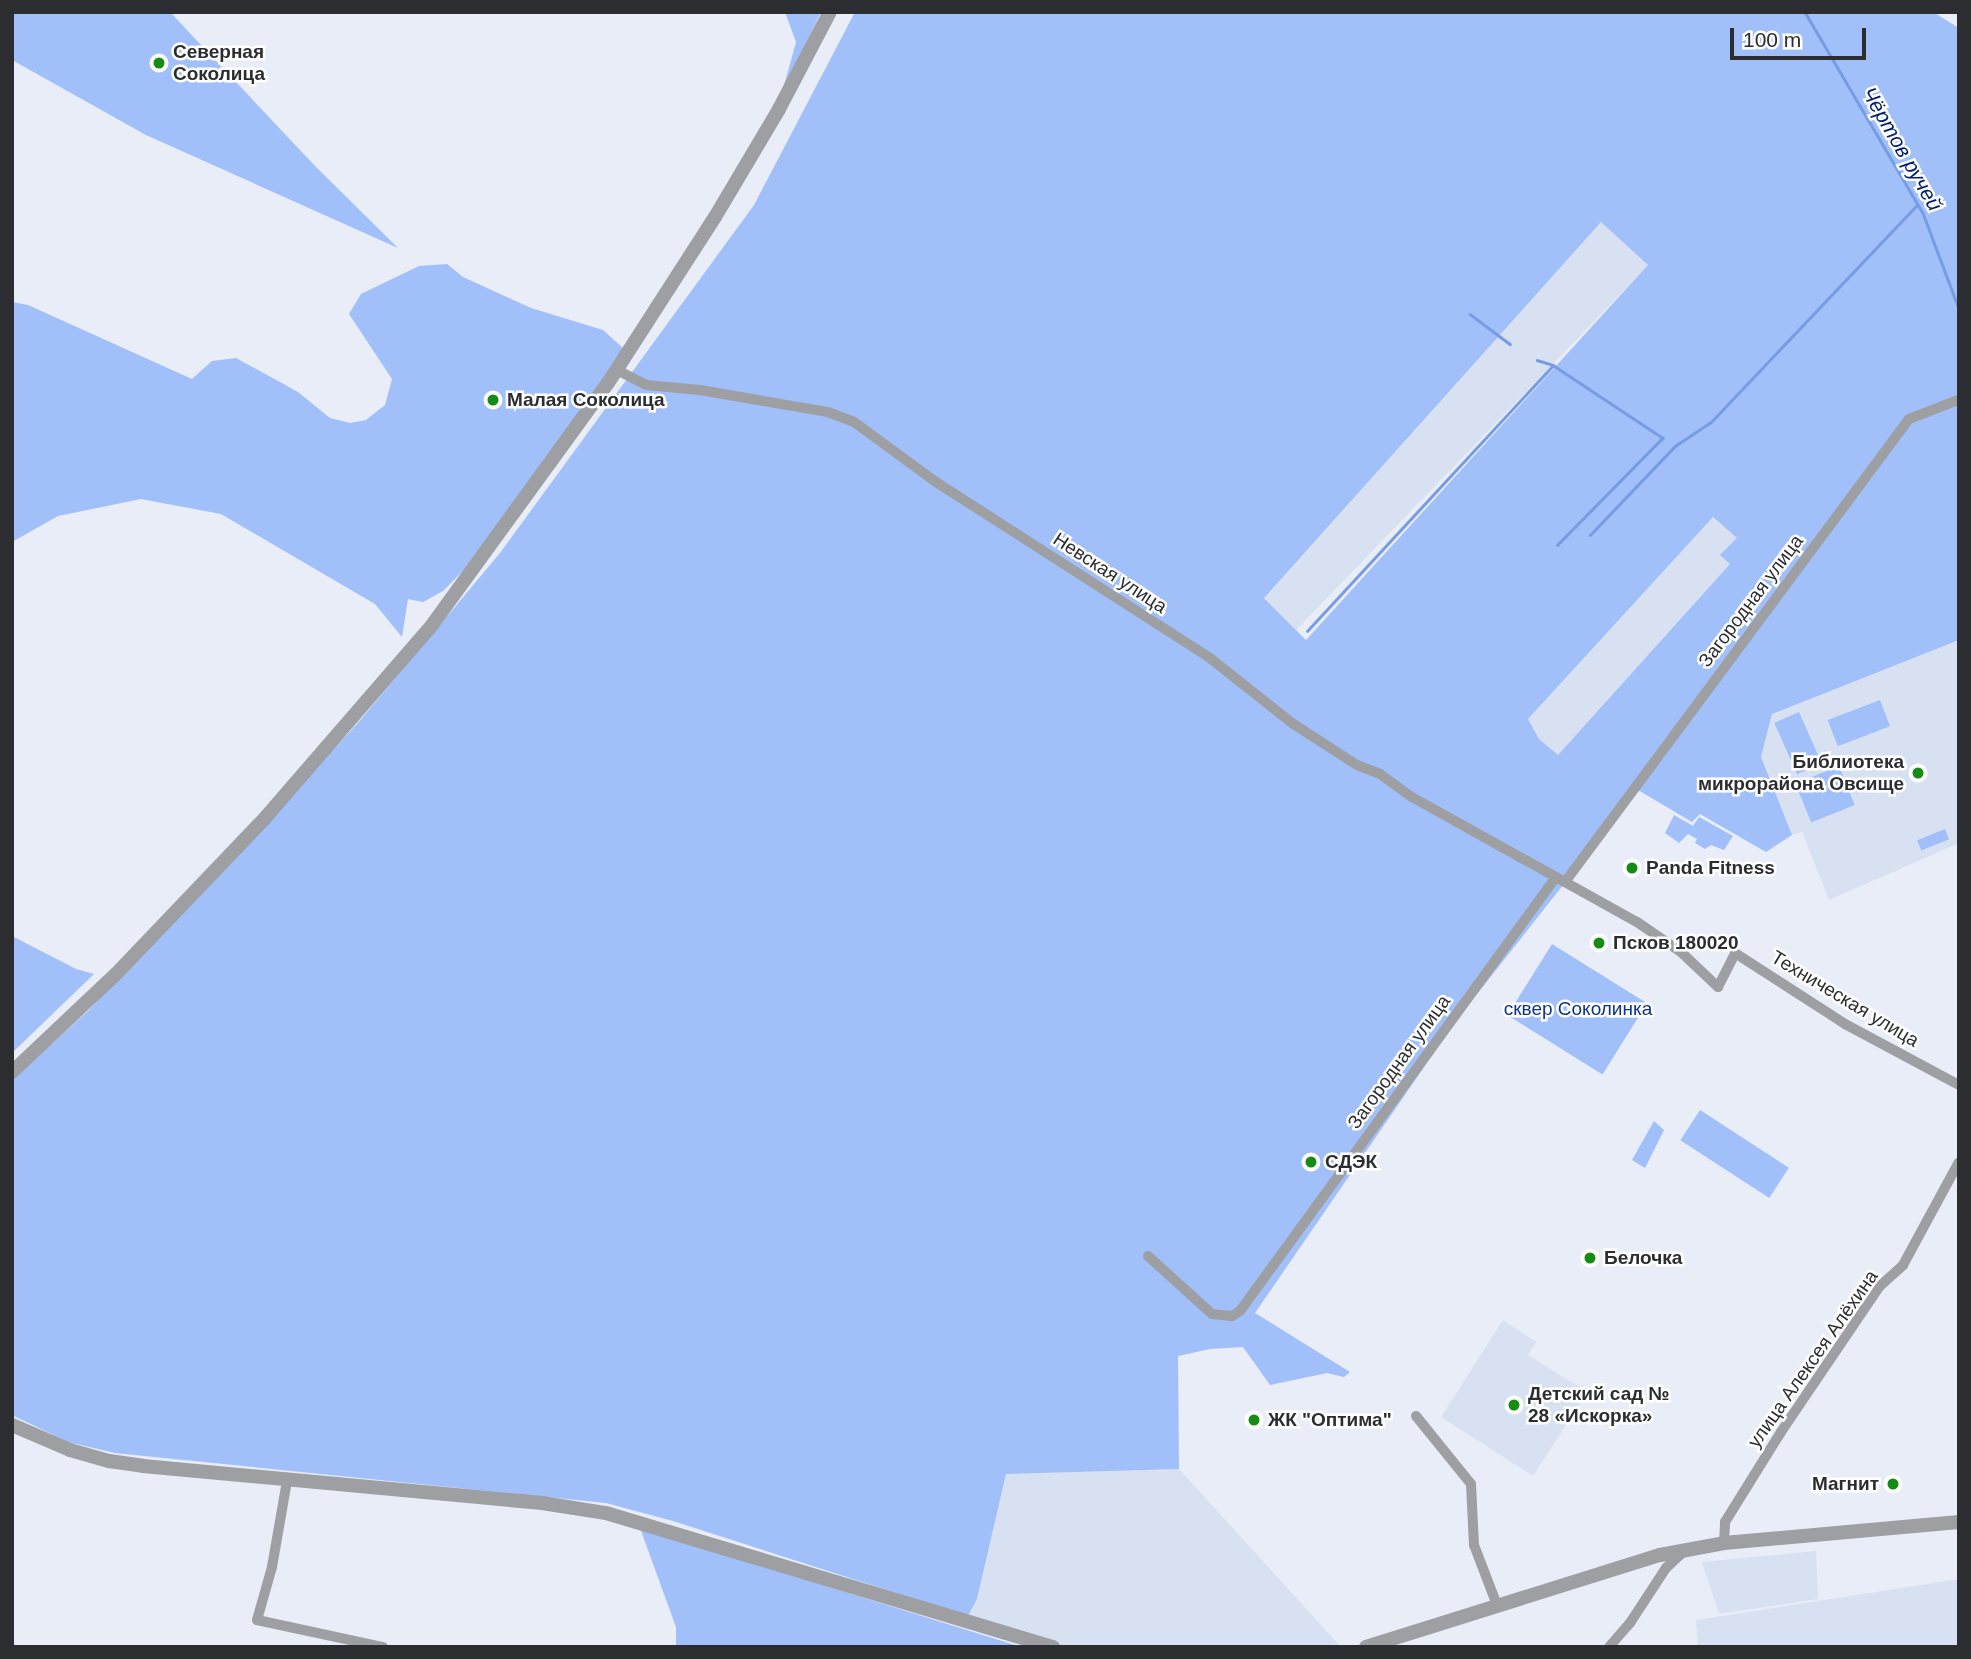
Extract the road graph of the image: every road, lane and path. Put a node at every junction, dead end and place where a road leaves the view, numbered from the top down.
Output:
1 (830, 12) edge
2 (617, 370) junction
3 (1958, 400) edge
4 (1561, 880) junction
5 (12, 1072) edge
6 (1959, 1085) edge
7 (1959, 1162) edge
8 (1149, 1256) dead end
9 (1416, 1416) dead end
10 (12, 1425) edge
11 (288, 1481) junction
12 (1959, 1522) edge
13 (1724, 1543) junction
14 (1685, 1550) junction
15 (1497, 1605) junction
16 (383, 1647) edge
17 (1053, 1647) edge
18 (1366, 1647) edge
19 (1609, 1647) edge

1 - 2 street
2 - 4 street, Невская улица
2 - 5 street
3 - 4 street, Загородная улица
4 - 6 street, Техническая улица
4 - 8 street, Загородная улица
7 - 13 street, улица Алексея Алёхина
9 - 15 street
10 - 11 street
11 - 16 street
11 - 17 street
12 - 13 street
13 - 14 street
14 - 15 street
14 - 19 street
15 - 18 street

